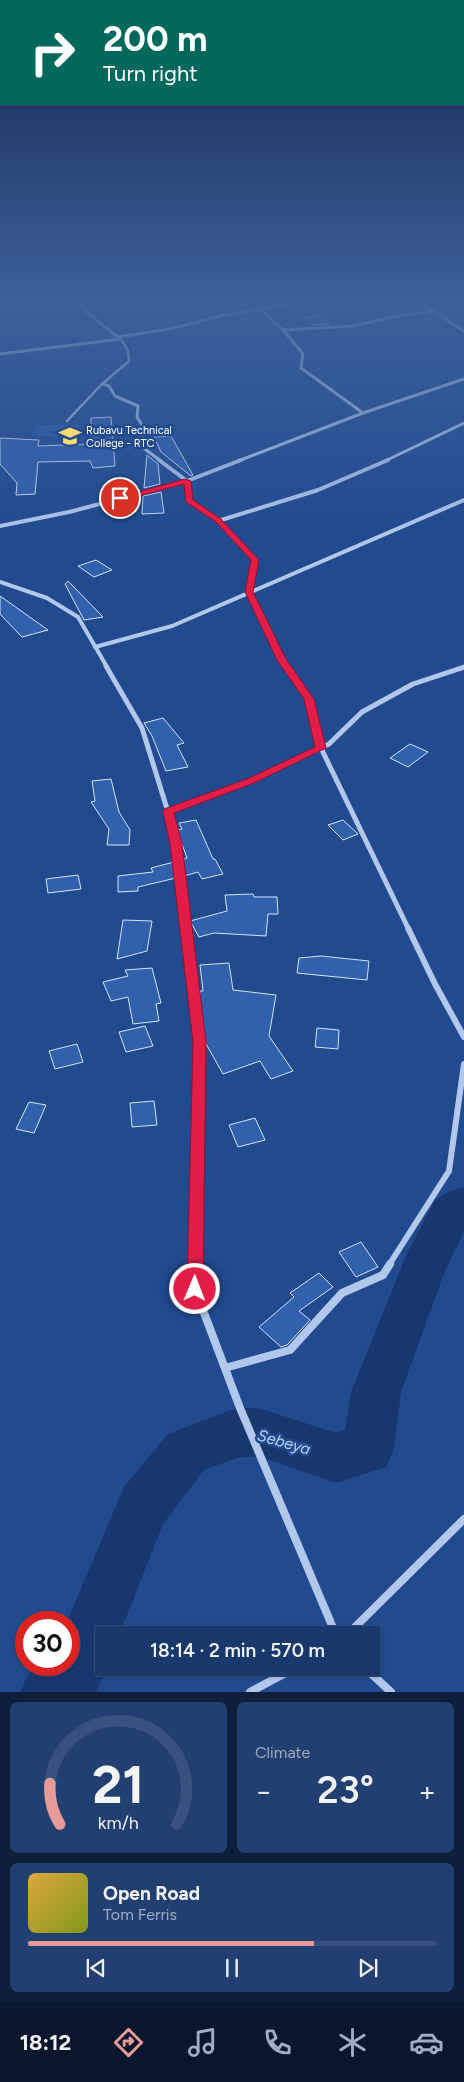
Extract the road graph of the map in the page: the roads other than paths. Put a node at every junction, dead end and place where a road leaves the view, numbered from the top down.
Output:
1 (110, 378) edge
2 (315, 378) edge
3 (464, 379) edge
4 (103, 384) junction
5 (363, 413) junction
6 (66, 421) dead end
7 (464, 423) edge
8 (187, 481) junction
9 (464, 500) edge
10 (218, 521) junction
11 (0, 526) edge
12 (0, 582) edge
13 (249, 592) junction
14 (96, 647) junction
15 (464, 667) edge
16 (321, 748) junction
17 (168, 812) junction
18 (464, 1037) edge
19 (464, 1064) edge
20 (225, 1368) junction
21 (464, 1518) edge
22 (332, 1626) edge
23 (356, 1626) edge
24 (280, 1676) edge
25 (374, 1676) edge
26 (250, 1692) edge
27 (391, 1692) edge

1 - 4 lane
2 - 5 street
3 - 5 street
4 - 6 lane
4 - 8 street
5 - 8 street
7 - 10 street
8 - 10 street
8 - 11 street
9 - 13 street
10 - 13 street
12 - 14 street
13 - 14 street
13 - 16 street
14 - 17 street
15 - 16 street
16 - 17 street
16 - 18 street
17 - 20 street
19 - 20 street
20 - 22 street
21 - 23 street
24 - 26 street
25 - 27 street

